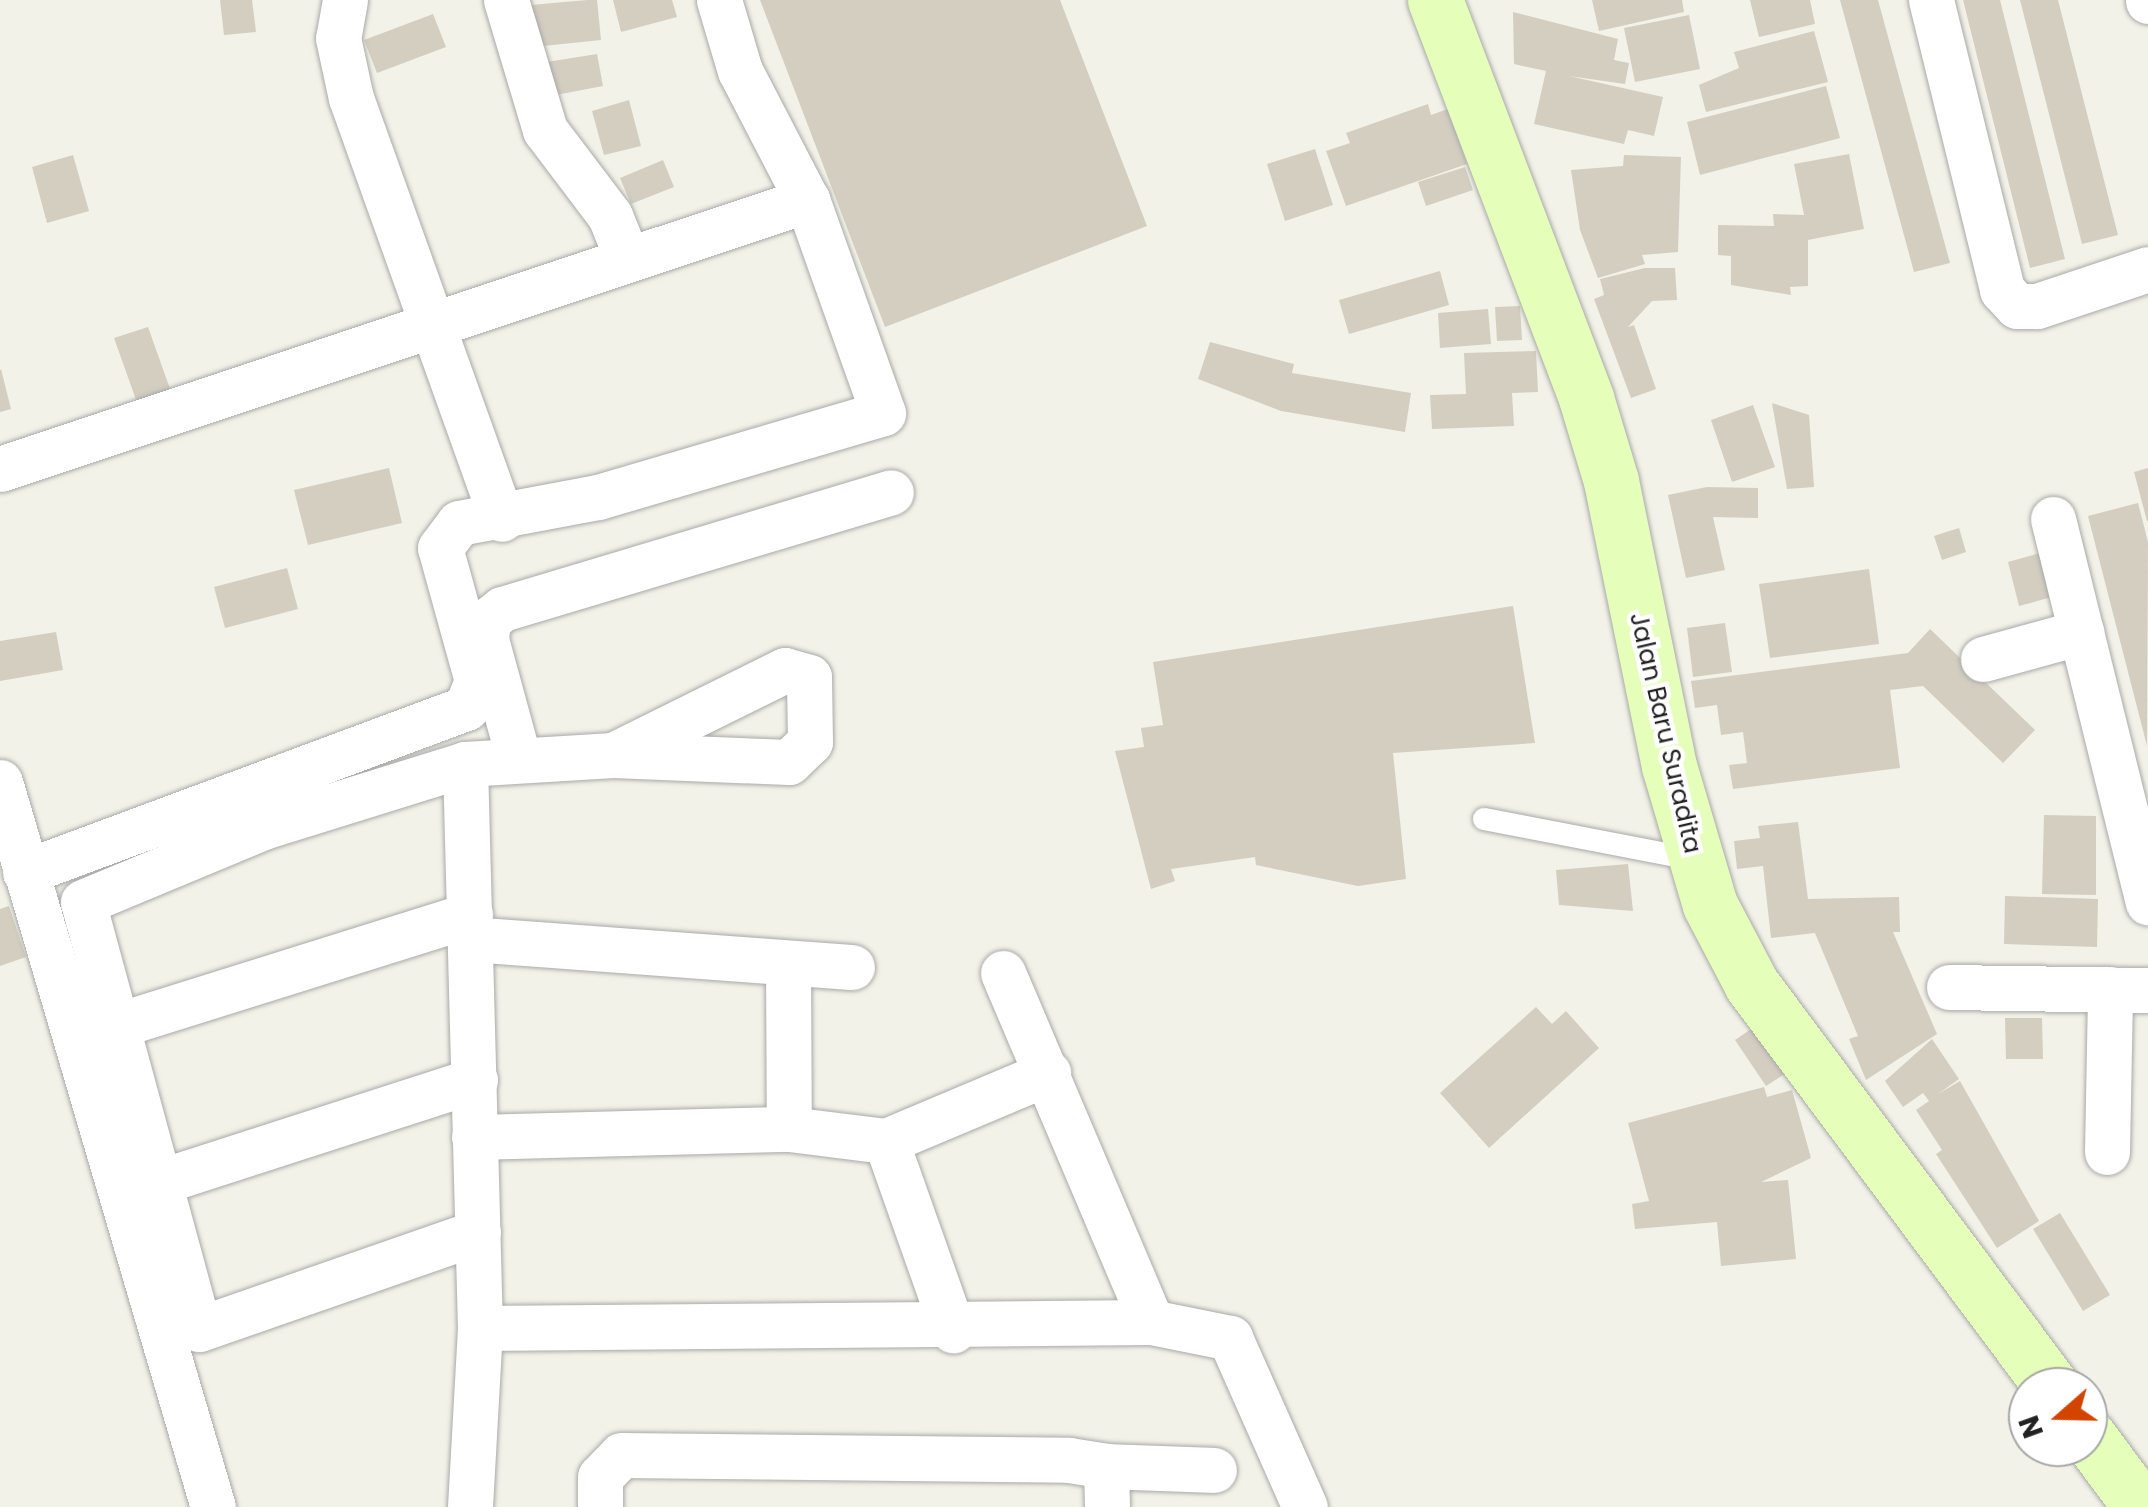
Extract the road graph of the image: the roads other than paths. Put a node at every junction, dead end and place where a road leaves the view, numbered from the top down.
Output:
1 (345, 0) edge
2 (506, 0) edge
3 (719, 0) edge
4 (1435, 0) edge
5 (1931, 0) edge
6 (807, 200) junction
7 (627, 258) junction
8 (2148, 269) edge
9 (433, 319) junction
10 (0, 469) edge
11 (891, 492) dead end
12 (502, 518) junction
13 (2054, 518) dead end
14 (2081, 632) junction
15 (1983, 658) dead end
16 (612, 754) dead end
17 (519, 760) junction
18 (466, 764) junction
19 (0, 782) edge
20 (1484, 818) dead end
21 (1692, 859) junction
22 (25, 872) junction
23 (2148, 902) edge
24 (470, 927) junction
25 (788, 963) junction
26 (852, 967) dead end
27 (1003, 973) dead end
28 (1949, 987) dead end
29 (2129, 989) edge
30 (118, 1025) junction
31 (1048, 1073) junction
32 (474, 1080) junction
33 (789, 1129) junction
34 (474, 1137) junction
35 (886, 1140) junction
36 (2108, 1152) dead end
37 (162, 1181) junction
38 (478, 1232) junction
39 (1151, 1322) junction
40 (480, 1328) junction
41 (953, 1330) junction
42 (2037, 1367) edge
43 (2108, 1463) edge
44 (1214, 1470) dead end
45 (1106, 1486) edge
46 (462, 1506) edge
47 (213, 1507) edge
48 (600, 1507) edge
49 (1304, 1507) edge
50 (2140, 1507) edge

1 - 9 street
2 - 7 street
3 - 6 street
4 - 21 main road, Jalan Baru Suradita
5 - 8 street
6 - 7 street
6 - 12 street
7 - 9 street
9 - 10 street
9 - 12 street
11 - 17 street
12 - 22 street
13 - 14 street
14 - 15 street
14 - 23 street
16 - 17 street
17 - 18 street
18 - 24 street
18 - 30 street
19 - 22 street
20 - 21 lane
21 - 42 main road, Jalan Baru Suradita
22 - 47 street
24 - 25 street
24 - 30 street
24 - 32 street
25 - 26 street
25 - 33 street
27 - 31 street
28 - 29 street
29 - 36 street
30 - 37 street
31 - 35 street
31 - 39 street
32 - 34 street
32 - 37 street
33 - 34 street
33 - 35 street
34 - 38 street
35 - 41 street
37 - 38 street
38 - 40 street
39 - 41 street
39 - 49 street
40 - 41 street
40 - 46 street
43 - 50 main road
44 - 45 street
45 - 48 street

